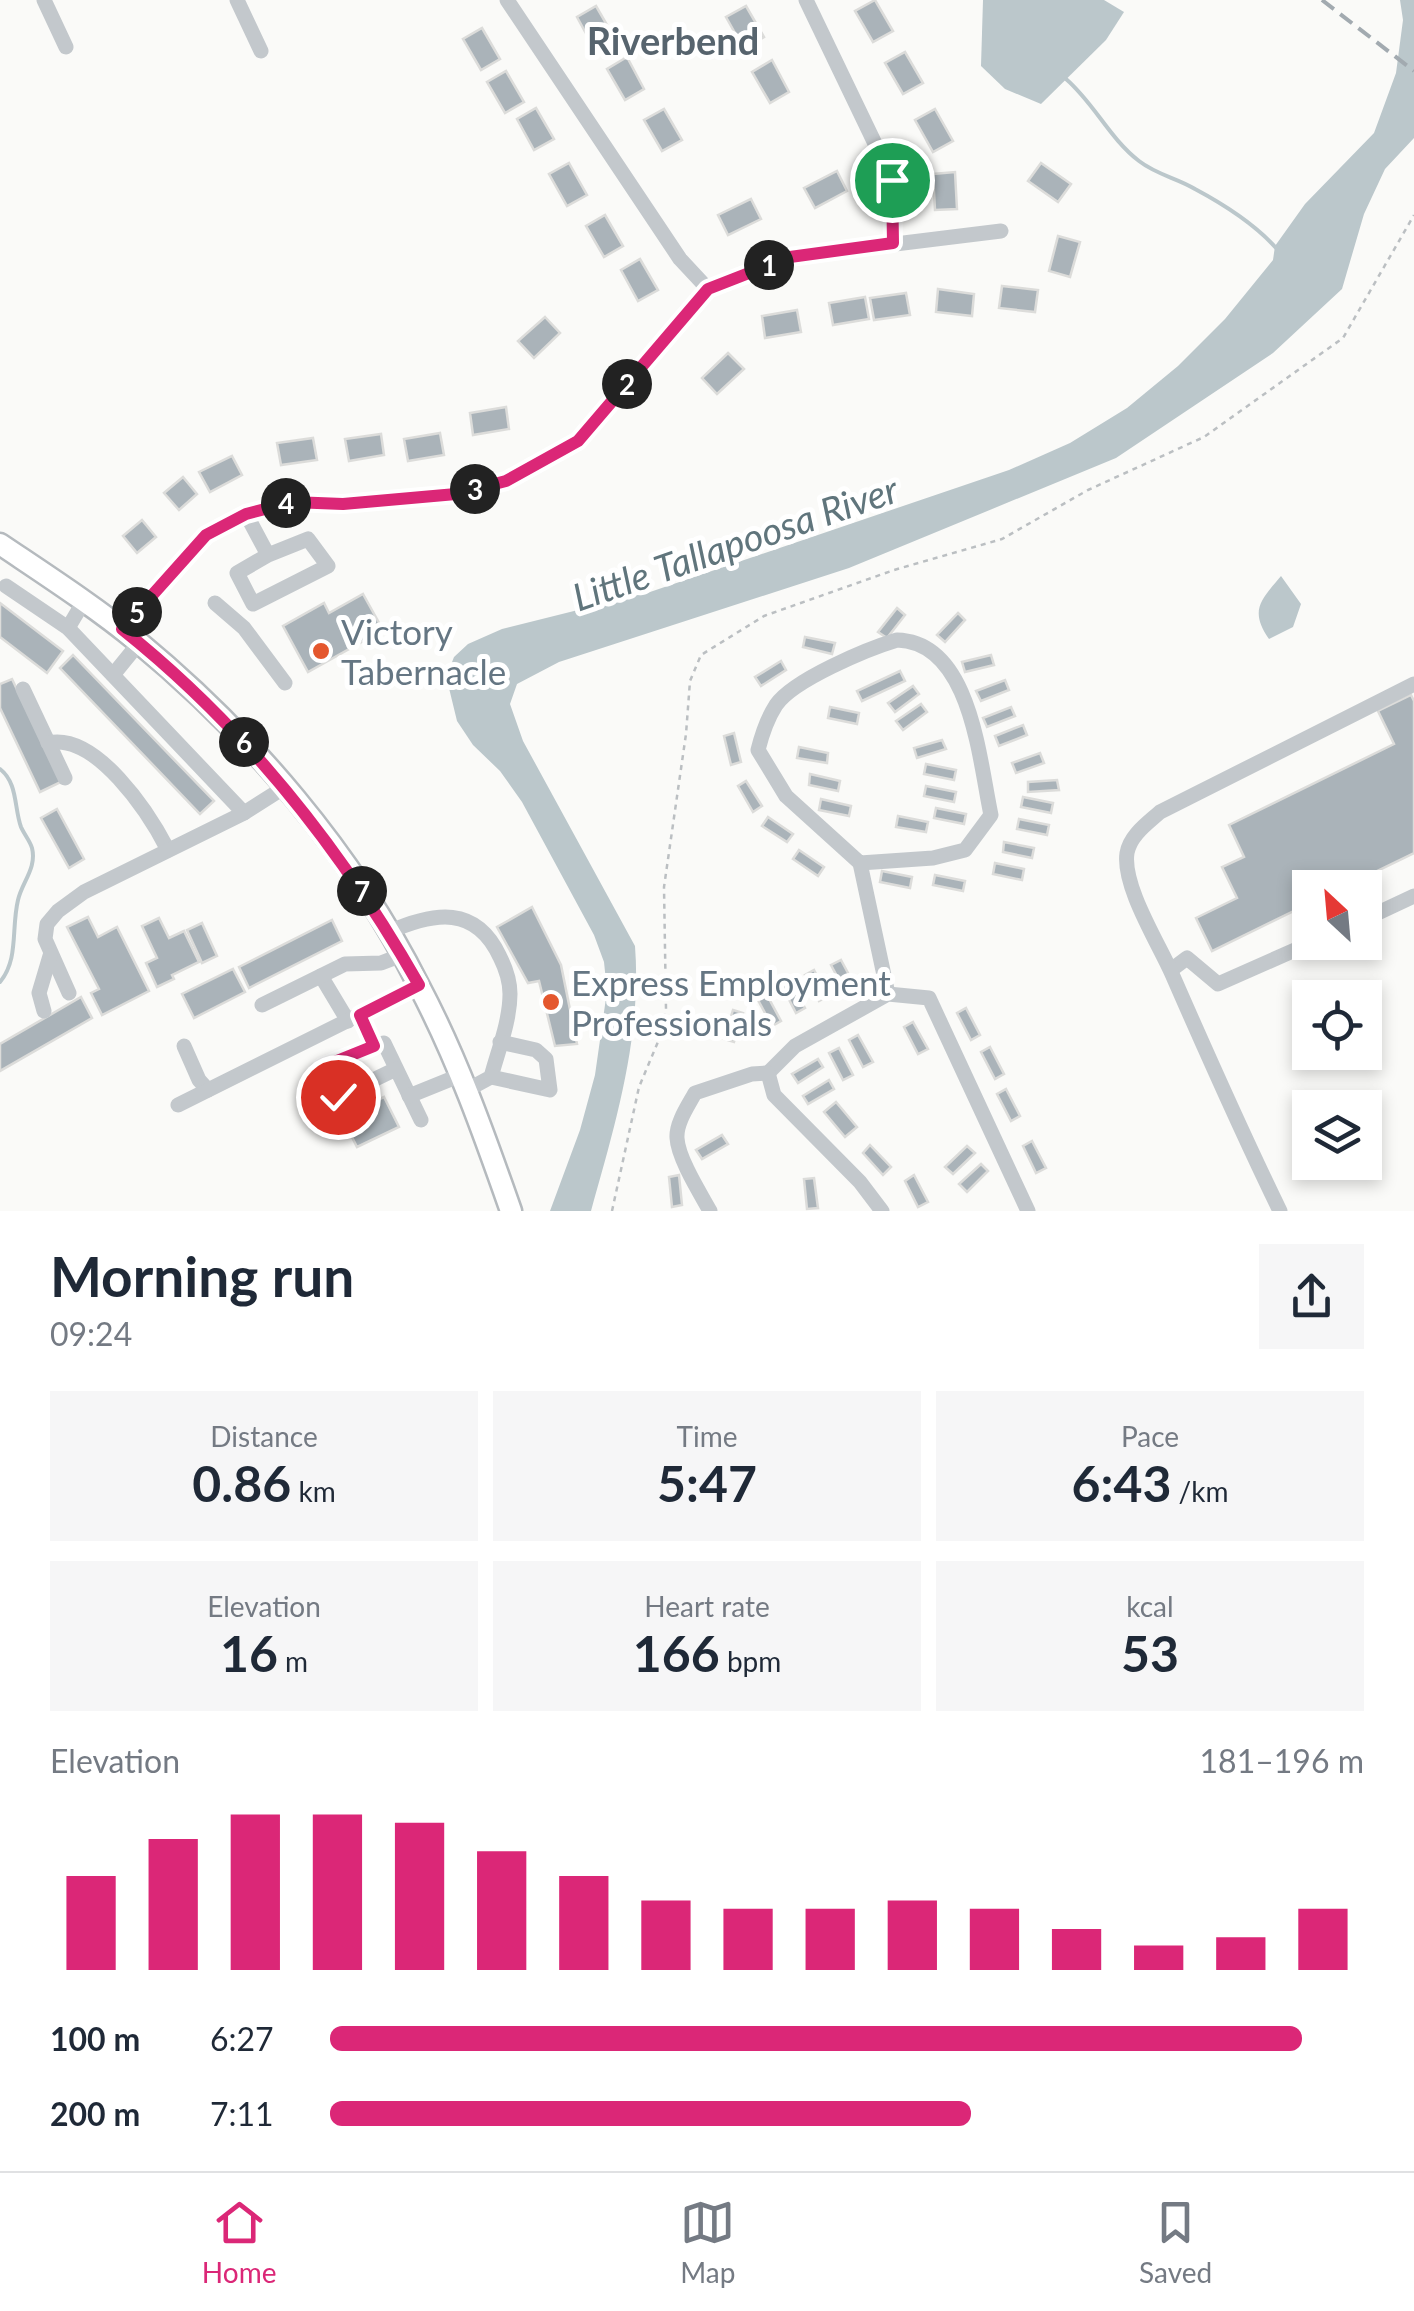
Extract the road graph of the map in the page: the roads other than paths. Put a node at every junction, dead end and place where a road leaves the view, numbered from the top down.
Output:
1 (44, 0) edge
2 (236, 0) edge
3 (507, 0) edge
4 (806, 0) edge
5 (66, 47) dead end
6 (261, 52) dead end
7 (1001, 231) dead end
8 (893, 243) junction
9 (708, 289) junction
10 (246, 514) junction
11 (0, 544) edge
12 (268, 555) junction
13 (6, 586) dead end
14 (84, 601) junction
15 (215, 603) dead end
16 (253, 604) junction
17 (68, 628) junction
18 (244, 628) junction
19 (122, 629) junction
20 (140, 643) junction
21 (114, 675) junction
22 (285, 683) dead end
23 (1414, 684) edge
24 (23, 690) dead end
25 (48, 743) junction
26 (65, 778) dead end
27 (285, 787) junction
28 (244, 813) junction
29 (168, 850) junction
30 (860, 863) junction
31 (1414, 896) edge
32 (1382, 912) edge
33 (389, 932) junction
34 (1292, 952) edge
35 (402, 955) junction
36 (50, 956) junction
37 (1170, 970) junction
38 (321, 976) junction
39 (419, 985) junction
40 (69, 993) dead end
41 (888, 994) junction
42 (262, 1006) dead end
43 (44, 1011) dead end
44 (354, 1018) junction
45 (500, 1042) junction
46 (184, 1046) dead end
47 (374, 1046) junction
48 (396, 1069) junction
49 (768, 1073) junction
50 (491, 1077) junction
51 (464, 1082) junction
52 (208, 1090) junction
53 (409, 1096) junction
54 (178, 1105) dead end
55 (420, 1120) dead end
56 (511, 1211) edge
57 (710, 1211) edge
58 (882, 1211) edge
59 (1028, 1211) edge
60 (1280, 1211) edge

1 - 5 street
2 - 6 street
3 - 9 street
4 - 8 street
7 - 8 street
8 - 9 street
9 - 10 street
10 - 12 street
10 - 19 street
11 - 14 main road
12 - 16 street
12 - 16 street
13 - 17 street
14 - 17 street
14 - 19 main road
15 - 18 street
16 - 18 street
17 - 21 street
18 - 22 street
19 - 20 main road
20 - 21 street
20 - 27 main road
21 - 28 street
23 - 37 street
24 - 25 street
25 - 26 street
25 - 29 street
27 - 28 street
27 - 33 main road
28 - 29 street
29 - 36 street
30 - 30 street
30 - 41 street
31 - 32 street
33 - 35 main road
33 - 45 street
34 - 37 street
35 - 38 street
35 - 39 main road
36 - 40 street
36 - 43 street
37 - 60 street
38 - 42 street
38 - 44 street
39 - 44 street
39 - 51 main road
41 - 49 street
41 - 59 street
44 - 47 street
44 - 52 street
45 - 50 street
45 - 50 street
46 - 52 street
47 - 48 street
47 - 48 street
48 - 53 street
49 - 57 street
49 - 58 street
50 - 51 street
51 - 53 street
51 - 56 main road
52 - 54 street
53 - 55 street

